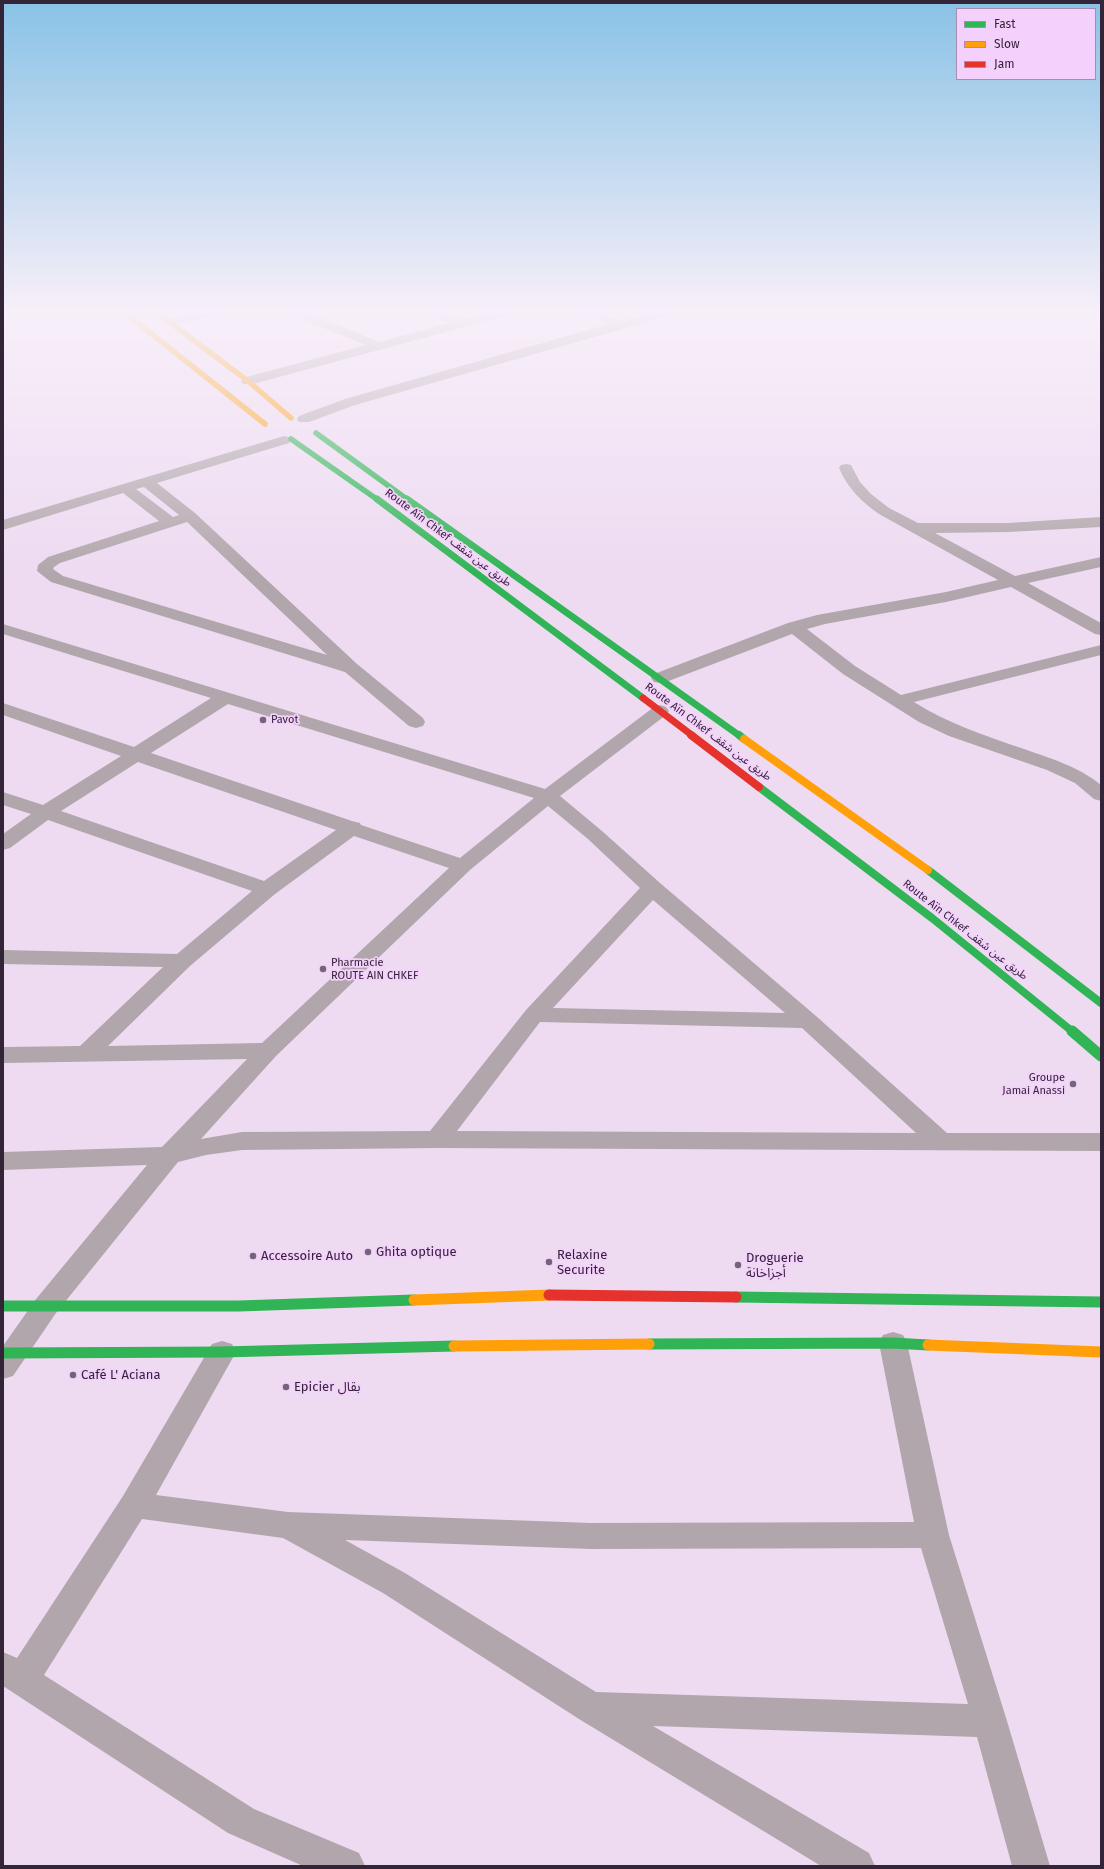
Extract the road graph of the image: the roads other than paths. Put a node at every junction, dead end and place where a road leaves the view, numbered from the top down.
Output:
1 (232, 399) edge
2 (273, 399) edge
3 (360, 399) edge
4 (298, 418) junction
5 (267, 428) junction
6 (310, 436) junction
7 (288, 440) junction
8 (846, 468) dead end
9 (147, 482) junction
10 (125, 488) junction
11 (3, 511) edge
12 (190, 516) junction
13 (170, 522) junction
14 (1101, 522) edge
15 (3, 525) edge
16 (914, 528) junction
17 (1101, 562) edge
18 (1014, 583) junction
19 (794, 627) junction
20 (3, 629) edge
21 (1101, 630) edge
22 (1101, 650) edge
23 (352, 668) junction
24 (660, 678) junction
25 (224, 698) junction
26 (897, 701) junction
27 (3, 709) edge
28 (660, 711) junction
29 (416, 722) dead end
30 (138, 754) junction
31 (1101, 795) edge
32 (548, 796) junction
33 (3, 798) edge
34 (45, 813) junction
35 (353, 827) junction
36 (3, 844) edge
37 (463, 866) junction
38 (652, 888) junction
39 (267, 889) junction
40 (3, 957) edge
41 (182, 961) junction
42 (1101, 1003) edge
43 (534, 1015) junction
44 (808, 1021) junction
45 (268, 1051) junction
46 (87, 1053) junction
47 (3, 1055) edge
48 (1101, 1056) edge
49 (437, 1139) junction
50 (940, 1142) junction
51 (1101, 1142) edge
52 (169, 1156) junction
53 (3, 1161) edge
54 (1101, 1302) edge
55 (3, 1306) edge
56 (46, 1306) junction
57 (893, 1343) junction
58 (222, 1352) junction
59 (1101, 1352) edge
60 (6, 1358) edge
61 (134, 1505) junction
62 (288, 1525) junction
63 (933, 1535) junction
64 (13, 1672) edge
65 (591, 1708) junction
66 (990, 1721) junction
67 (346, 1866) edge
68 (856, 1866) edge
69 (1031, 1866) edge

1 - 5 main road
2 - 4 main road
3 - 4 street
4 - 5 main road
4 - 6 main road
5 - 7 main road
5 - 11 street
6 - 7 main road
6 - 24 main road, Route Aïn Chkef طريق عين شقف
7 - 9 street
7 - 28 main road, Route Aïn Chkef طريق عين شقف
8 - 16 street
9 - 10 street
9 - 12 street
10 - 13 street
10 - 15 street
12 - 13 street
12 - 23 street
13 - 23 street
14 - 16 street
16 - 18 street
17 - 18 street
18 - 19 street
18 - 21 street
19 - 24 street
19 - 26 street
20 - 25 street
22 - 26 street
23 - 29 street
24 - 42 main road, Route Aïn Chkef طريق عين شقف
25 - 30 street
25 - 32 street
26 - 31 street
27 - 30 street
28 - 32 street
28 - 48 main road, Route Aïn Chkef طريق عين شقف
30 - 34 street
30 - 35 street
32 - 37 street
32 - 38 street
33 - 34 street
34 - 36 street
34 - 39 street
35 - 37 street
35 - 39 street
37 - 45 street
38 - 43 street
38 - 44 street
39 - 41 street
40 - 41 street
41 - 46 street
43 - 44 street
43 - 49 street
44 - 50 street
45 - 46 street
45 - 52 street
46 - 47 street
49 - 50 street
49 - 52 street
50 - 51 street
52 - 53 street
52 - 56 street
54 - 56 main road
55 - 56 main road
56 - 60 street
57 - 58 main road
57 - 59 main road
57 - 63 street
58 - 60 main road
58 - 61 street
61 - 62 street
61 - 64 street
62 - 63 street
62 - 65 street
63 - 66 street
64 - 67 street
65 - 66 street
65 - 68 street
66 - 69 street

